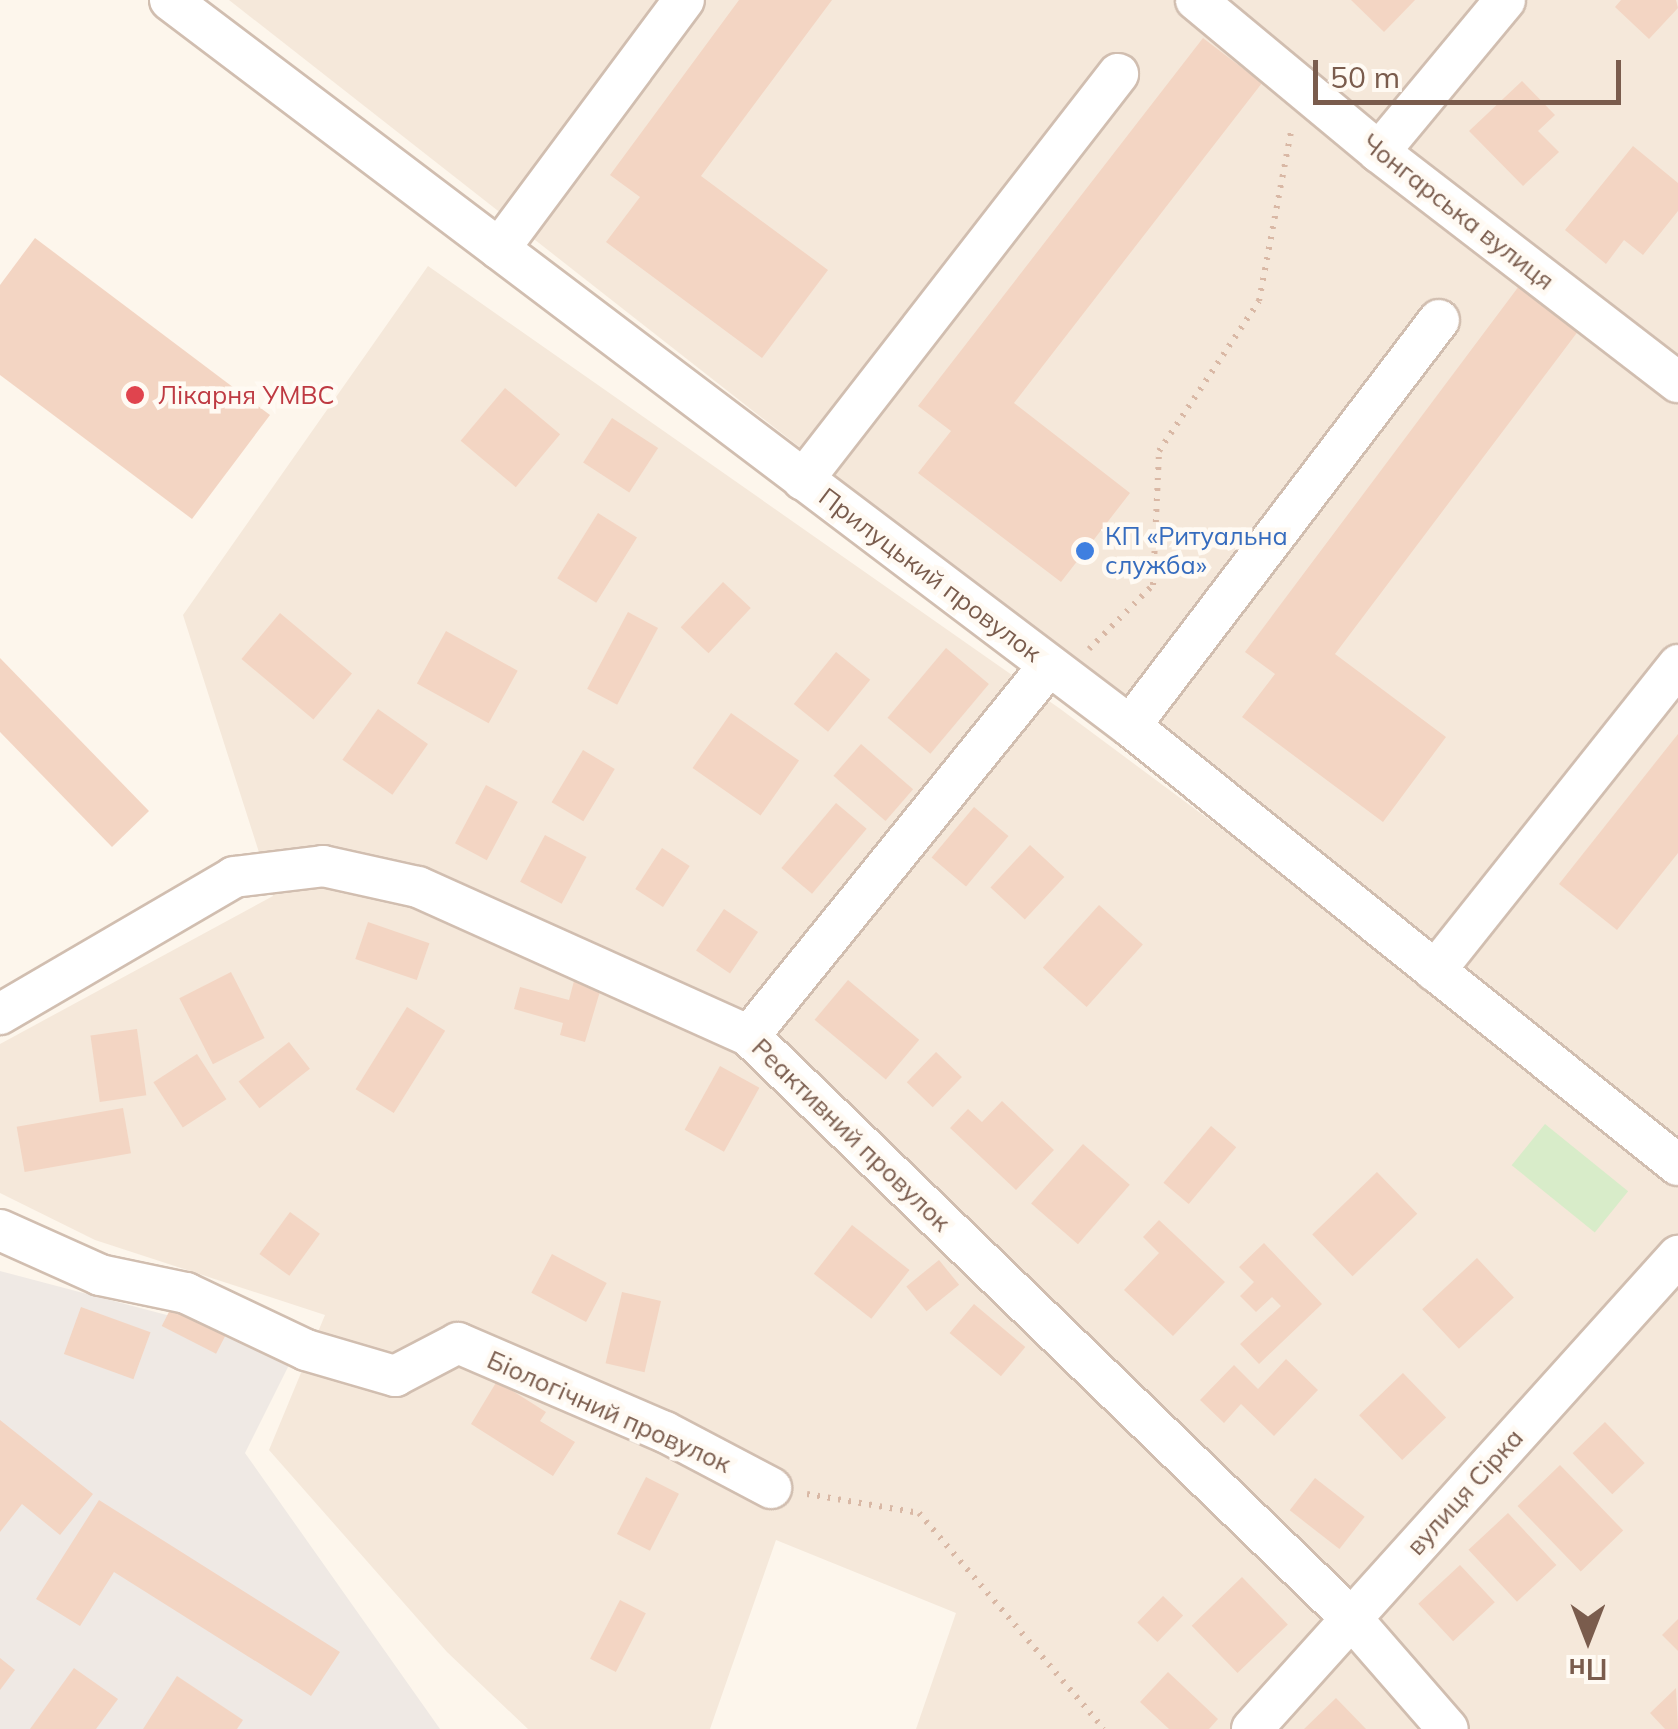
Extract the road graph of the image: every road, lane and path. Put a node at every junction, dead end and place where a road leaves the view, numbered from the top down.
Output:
1 (170, 0) edge
2 (684, 0) edge
3 (1196, 0) edge
4 (1504, 0) edge
5 (1118, 74) dead end
6 (1300, 86) junction
7 (1379, 152) junction
8 (499, 249) junction
9 (1439, 320) dead end
10 (1678, 382) edge
11 (804, 480) junction
12 (1678, 665) edge
13 (1055, 670) junction
14 (1130, 726) junction
15 (1435, 971) junction
16 (0, 1014) edge
17 (749, 1036) junction
18 (1678, 1166) edge
19 (0, 1230) edge
20 (1678, 1256) edge
21 (771, 1488) joint
22 (1351, 1618) junction
23 (1104, 1729) edge
24 (1252, 1729) edge
25 (1448, 1729) edge

1 - 8 street, Прилуцький провулок
2 - 8 street
3 - 6 street, Чонгарська вулиця
4 - 7 street
5 - 11 street
6 - 7 street, Чонгарська вулиця
6 - 13 path
7 - 10 street, Чонгарська вулиця
8 - 11 street, Прилуцький провулок
9 - 14 street
11 - 13 street, Прилуцький провулок
12 - 15 street
13 - 14 street, Прилуцький провулок
13 - 17 street
14 - 15 street, Прилуцький провулок
15 - 18 street, Прилуцький провулок
16 - 17 street, Реактивний провулок
17 - 22 street, Реактивний провулок
19 - 21 street, Біологічний провулок
20 - 22 street, вулиця Сірка
21 - 23 path
22 - 24 street, вулиця Сірка
22 - 25 street, Реактивний провулок

